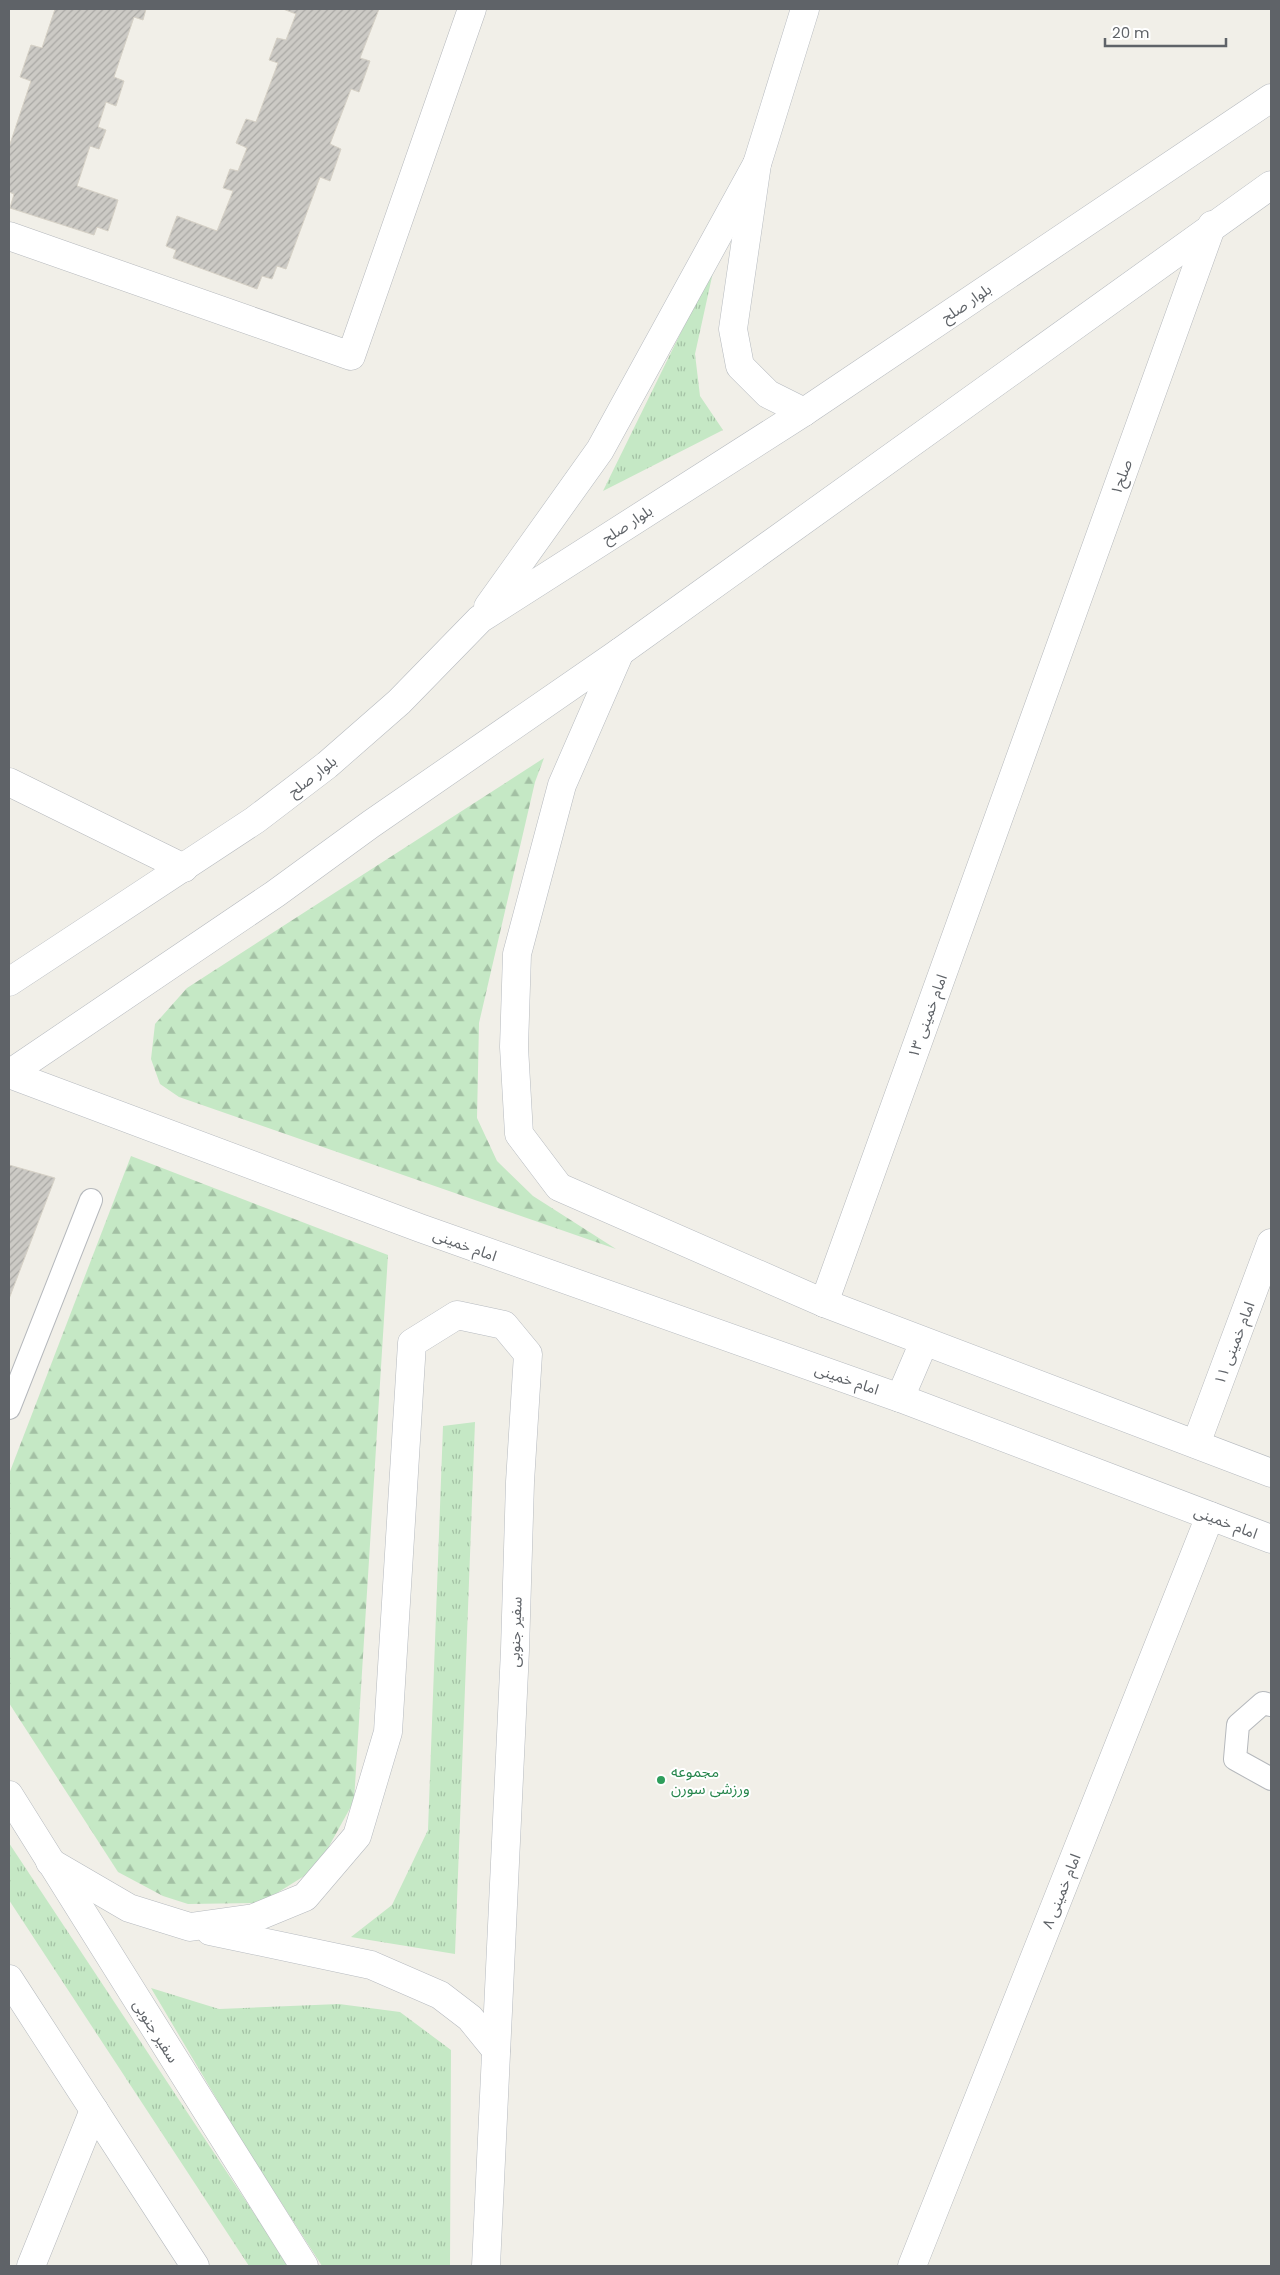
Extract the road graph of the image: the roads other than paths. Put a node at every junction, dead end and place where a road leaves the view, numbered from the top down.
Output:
1 (472, 9) edge
2 (805, 9) edge
3 (1271, 97) edge
4 (757, 164) junction
5 (1271, 185) edge
6 (1212, 225) junction
7 (9, 236) edge
8 (804, 412) junction
9 (480, 619) junction
10 (620, 652) junction
11 (1030, 729) joint
12 (9, 782) edge
13 (184, 868) junction
14 (9, 982) edge
15 (9, 1074) edge
16 (91, 1200) dead end
17 (1271, 1243) edge
18 (824, 1303) junction
19 (924, 1342) junction
20 (900, 1398) junction
21 (9, 1408) edge
22 (1196, 1444) junction
23 (1271, 1473) edge
24 (1210, 1516) junction
25 (1271, 1539) edge
26 (1271, 1705) edge
27 (1271, 1779) edge
28 (9, 1795) edge
29 (50, 1862) junction
30 (190, 1927) junction
31 (9, 1979) edge
32 (496, 2050) junction
33 (94, 2110) junction
34 (31, 2266) edge
35 (195, 2266) edge
36 (304, 2266) edge
37 (486, 2266) edge
38 (912, 2266) edge

1 - 7 street
2 - 4 street
3 - 8 street, بلوار صلح
4 - 8 street
4 - 9 street
5 - 6 street
6 - 10 street
6 - 11 street, ۱صلح
8 - 9 street, بلوار صلح
9 - 13 street, بلوار صلح
10 - 15 street
10 - 18 street
11 - 18 street, امام خمینی ۱۳
12 - 13 street
13 - 14 street, بلوار صلح
15 - 20 street, امام خمینی
16 - 21 lane
17 - 22 street, امام خمینی ۱۱
18 - 19 street
19 - 20 street
19 - 22 street
20 - 24 street, امام خمینی
22 - 23 street
24 - 25 street, امام خمینی
24 - 38 street, امام خمینی ۸
26 - 27 lane
28 - 29 street, سفیر جنوبی
29 - 30 street
29 - 36 street, سفیر جنوبی
30 - 32 street
30 - 32 street, سفیر جنوبی
31 - 33 street
32 - 37 street, سفیر جنوبی
33 - 34 street
33 - 35 street

